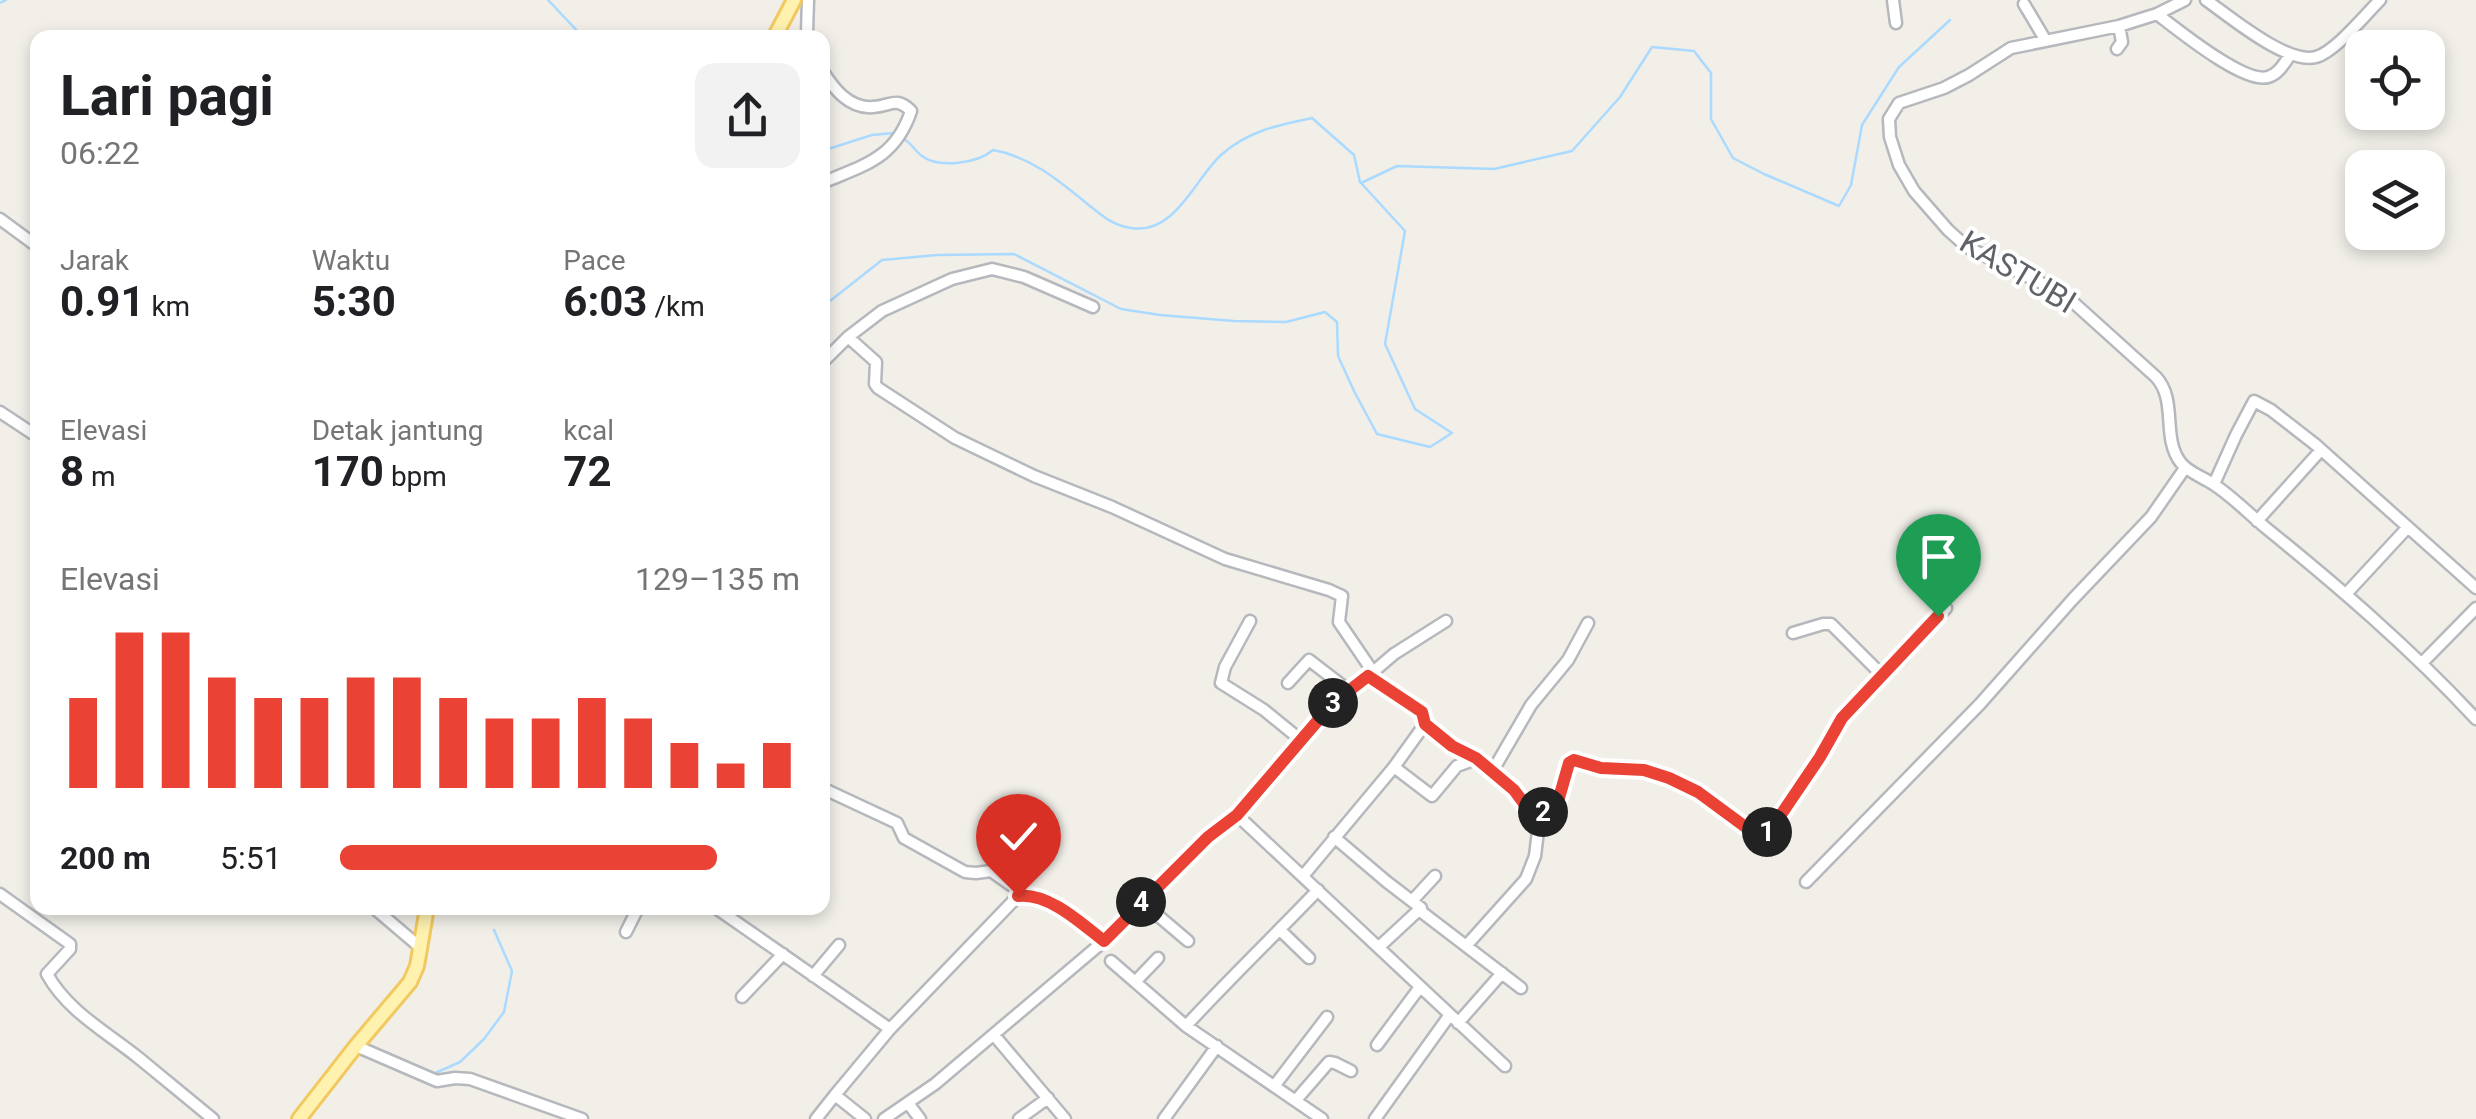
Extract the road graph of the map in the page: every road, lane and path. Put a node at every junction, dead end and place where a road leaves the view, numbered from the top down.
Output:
1 (808, 0) edge
2 (1893, 0) edge
3 (2185, 0) edge
4 (2206, 0) edge
5 (2380, 0) edge
6 (2024, 4) dead end
7 (791, 5) edge
8 (2157, 14) junction
9 (1896, 23) dead end
10 (2119, 26) junction
11 (778, 30) edge
12 (807, 30) edge
13 (2046, 41) junction
14 (2117, 49) dead end
15 (2291, 54) junction
16 (830, 81) edge
17 (830, 180) edge
18 (0, 219) edge
19 (30, 240) edge
20 (1092, 307) dead end
21 (848, 337) junction
22 (830, 355) edge
23 (0, 412) edge
24 (30, 432) edge
25 (2321, 450) junction
26 (2185, 468) junction
27 (2214, 484) junction
28 (2257, 520) junction
29 (2408, 527) junction
30 (2476, 588) edge
31 (2346, 594) junction
32 (1946, 608) dead end
33 (2475, 611) edge
34 (1250, 620) dead end
35 (1446, 621) dead end
36 (1588, 623) dead end
37 (1793, 633) dead end
38 (2422, 663) junction
39 (1370, 674) junction
40 (1883, 676) junction
41 (1288, 683) dead end
42 (1348, 690) junction
43 (2476, 718) edge
44 (1425, 724) junction
45 (1302, 741) junction
46 (1476, 758) junction
47 (1394, 767) junction
48 (1492, 772) junction
49 (830, 792) edge
50 (1237, 815) junction
51 (1534, 817) junction
52 (1334, 837) junction
53 (1303, 876) junction
54 (1435, 876) dead end
55 (1806, 882) dead end
56 (1318, 890) junction
57 (0, 894) edge
58 (1025, 895) junction
59 (1142, 902) junction
60 (1420, 905) junction
61 (382, 915) edge
62 (426, 915) edge
63 (634, 915) edge
64 (726, 915) edge
65 (1280, 930) junction
66 (626, 932) dead end
67 (1104, 941) junction
68 (1188, 941) dead end
69 (839, 945) dead end
70 (1466, 946) junction
71 (1378, 947) junction
72 (421, 948) junction
73 (783, 954) junction
74 (1158, 958) dead end
75 (1309, 958) dead end
76 (1111, 961) dead end
77 (1502, 973) junction
78 (813, 976) junction
79 (1134, 982) junction
80 (1420, 987) junction
81 (1521, 988) dead end
82 (742, 996) dead end
83 (1328, 1017) dead end
84 (1454, 1019) junction
85 (1186, 1026) junction
86 (890, 1029) junction
87 (994, 1035) junction
88 (1376, 1045) dead end
89 (356, 1046) junction
90 (1216, 1046) junction
91 (1505, 1066) dead end
92 (1351, 1071) dead end
93 (1275, 1086) junction
94 (835, 1095) junction
95 (1048, 1098) junction
96 (1296, 1100) junction
97 (908, 1103) junction
98 (567, 1117) edge
99 (304, 1118) edge
100 (213, 1119) edge
101 (582, 1119) edge
102 (816, 1119) edge
103 (865, 1119) edge
104 (884, 1119) edge
105 (920, 1119) edge
106 (1020, 1119) edge
107 (1065, 1119) edge
108 (1164, 1119) edge
109 (1322, 1119) edge
110 (1375, 1119) edge

1 - 12 street
2 - 9 street
3 - 8 street, KASTUBI
4 - 15 street
5 - 15 street
6 - 13 street
7 - 11 main road
8 - 10 street, KASTUBI
8 - 15 street
10 - 13 street, KASTUBI
10 - 14 street
13 - 26 street, KASTUBI
16 - 17 street
18 - 19 street
20 - 21 street
21 - 22 street
21 - 39 street
23 - 24 street
25 - 27 street
25 - 28 street
25 - 29 street
26 - 27 street
26 - 55 street
27 - 28 street
28 - 31 street
29 - 30 street
29 - 31 street
31 - 38 street
32 - 40 street
33 - 38 street
34 - 45 street
35 - 39 street
36 - 48 street
37 - 40 street
38 - 43 street
39 - 42 street
39 - 44 street
40 - 51 street
41 - 42 street
42 - 45 street
44 - 46 street
44 - 47 street
45 - 50 street
46 - 47 street
46 - 48 street
47 - 52 street
48 - 51 street
49 - 58 street
50 - 53 street
50 - 59 street
51 - 70 street
52 - 53 street
52 - 60 street
53 - 56 street
54 - 60 street
56 - 65 street
56 - 71 street
57 - 100 street
58 - 67 street
58 - 86 street
59 - 67 street
59 - 68 street
60 - 70 street
60 - 71 street
61 - 72 street
62 - 72 main road
63 - 66 street
64 - 73 street
65 - 75 street
65 - 85 street
67 - 87 street
69 - 78 street
70 - 77 street
71 - 80 street
72 - 89 main road
73 - 78 street
73 - 82 street
74 - 79 street
76 - 79 street
77 - 81 street
77 - 84 street
78 - 86 street
79 - 85 street
80 - 84 street
80 - 88 street
83 - 93 street
84 - 91 street
84 - 110 street
85 - 90 street
86 - 94 street
87 - 95 street
87 - 97 street
89 - 98 street
89 - 99 main road
90 - 93 street
90 - 108 street
92 - 96 street
93 - 96 street
94 - 102 street
94 - 103 street
95 - 106 street
95 - 107 street
96 - 109 street
97 - 104 street
97 - 105 street
98 - 101 street

